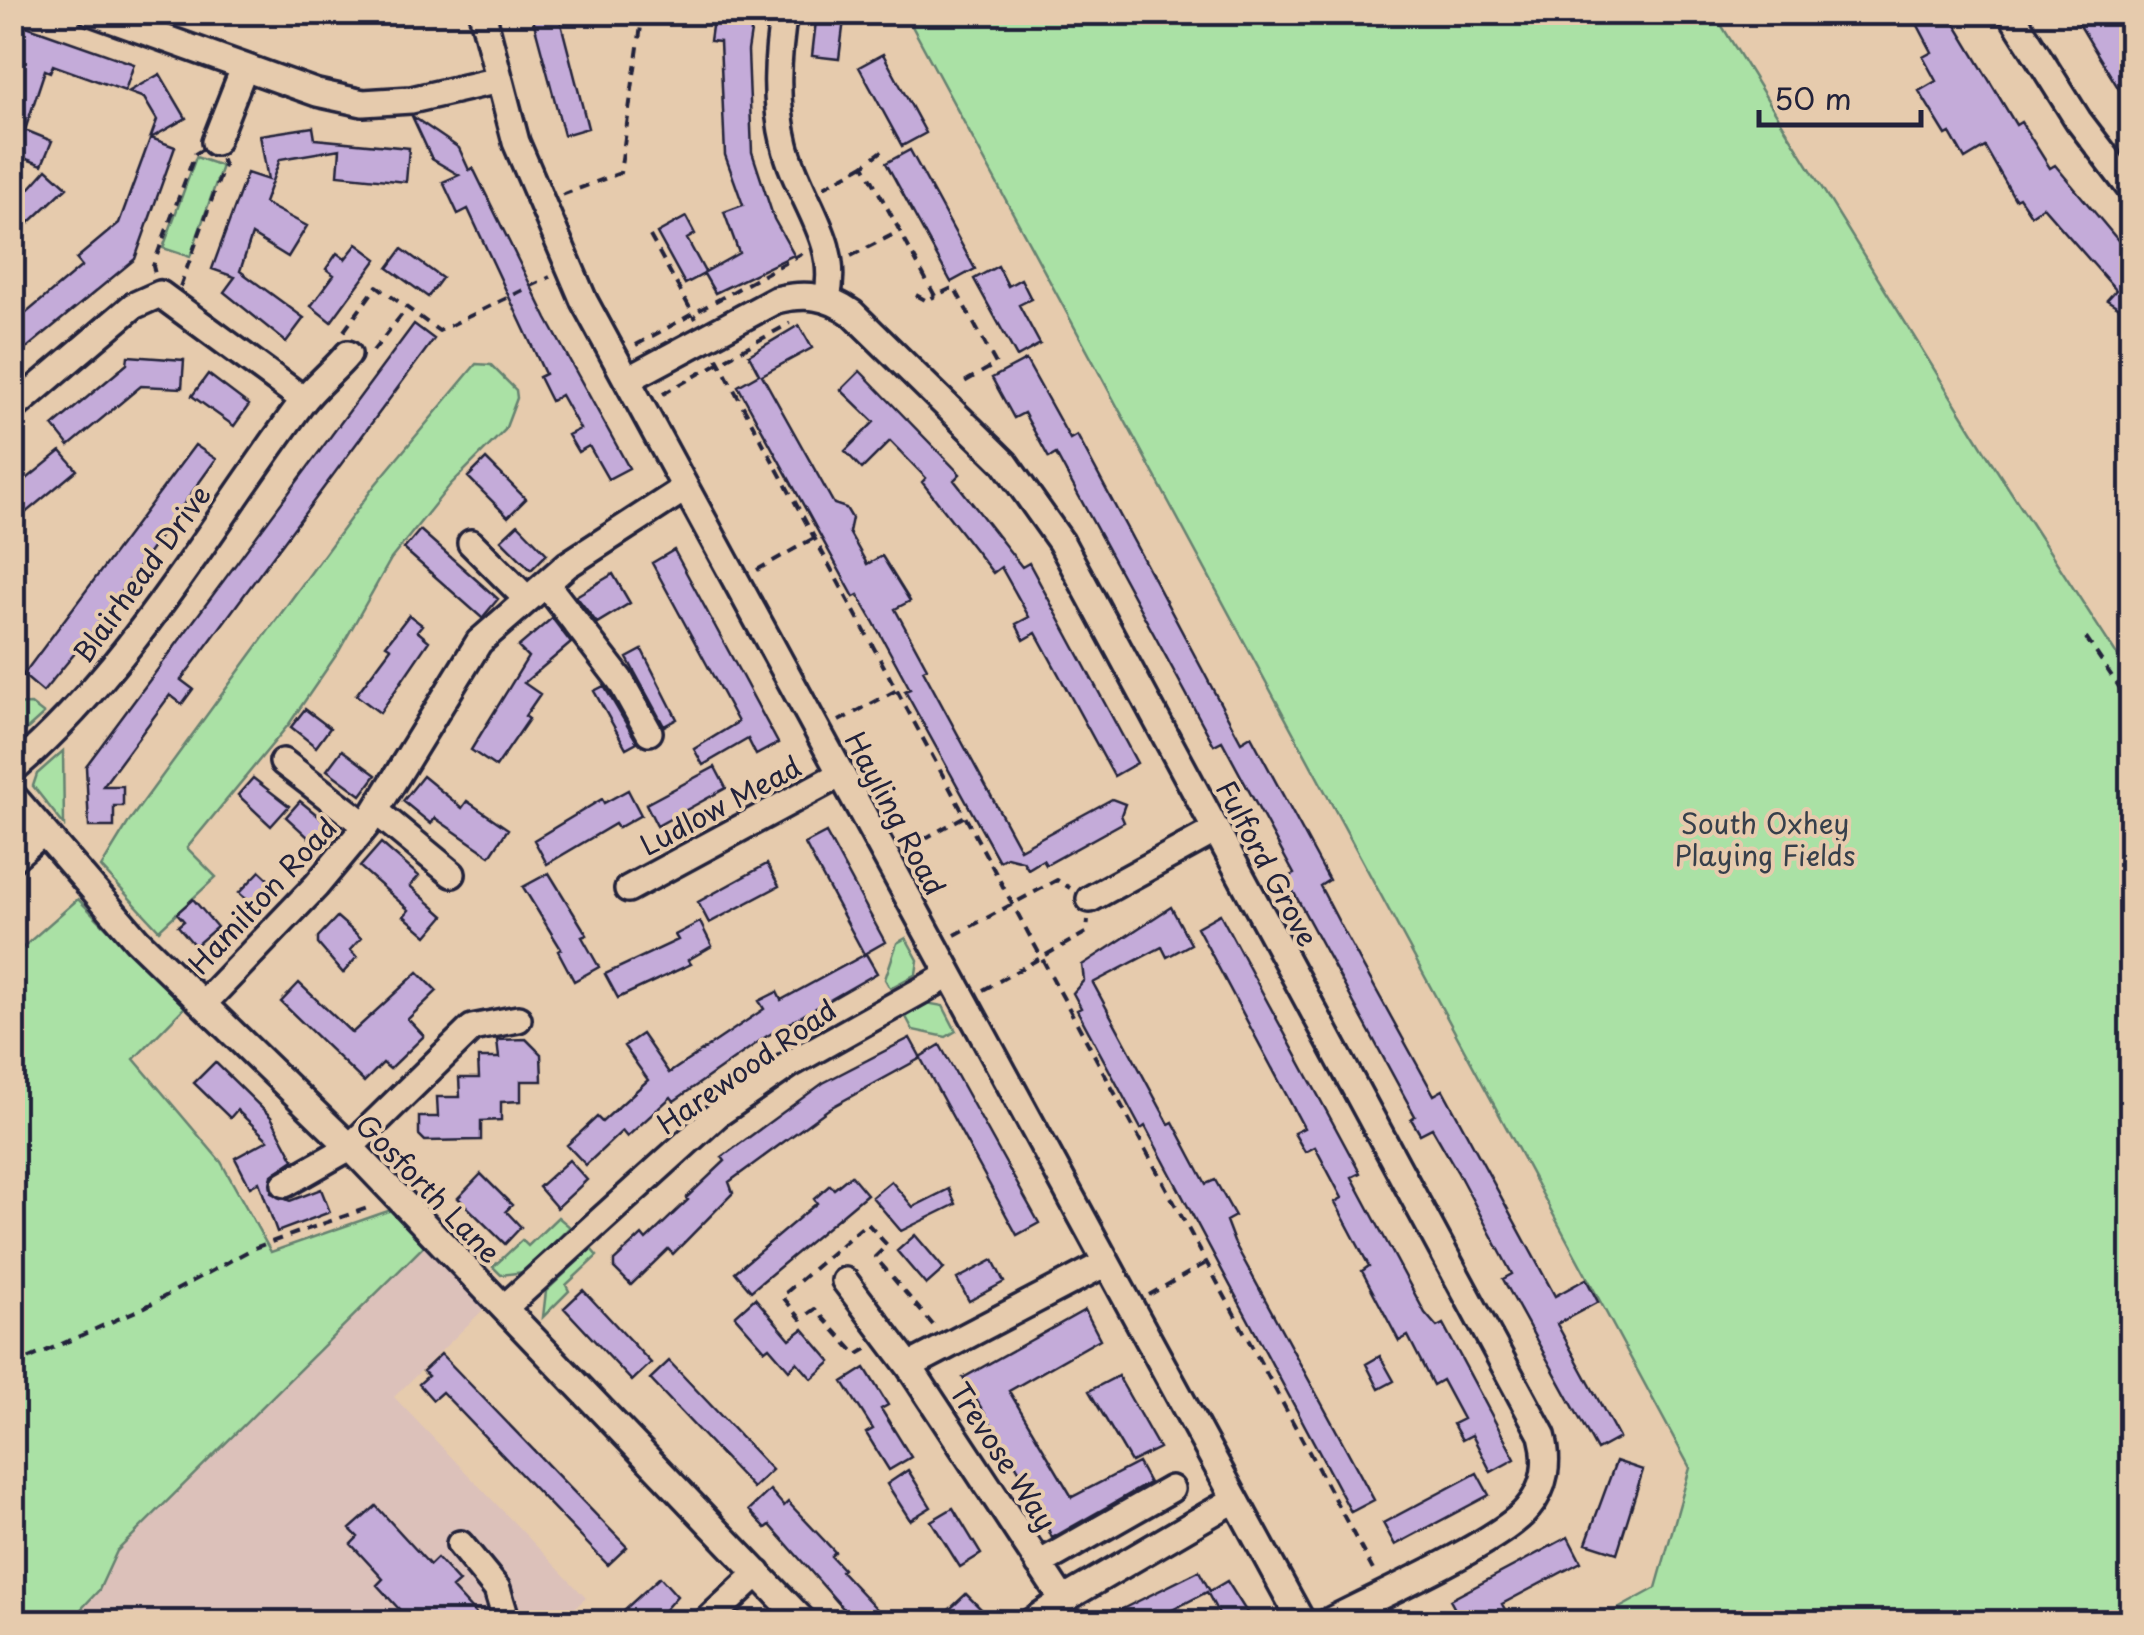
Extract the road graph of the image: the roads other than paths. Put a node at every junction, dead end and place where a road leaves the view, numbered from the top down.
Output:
1 (91, 12) edge
2 (482, 12) edge
3 (784, 12) edge
4 (2010, 12) edge
5 (244, 68) junction
6 (499, 80) junction
7 (215, 142) road end
8 (2132, 190) edge
9 (827, 298) junction
10 (348, 354) road end
11 (627, 380) junction
12 (304, 400) junction
13 (12, 409) edge
14 (684, 489) junction
15 (470, 543) dead end
16 (536, 592) junction
17 (649, 732) dead end
18 (283, 762) dead end
19 (12, 770) edge
20 (841, 774) junction
21 (12, 795) edge
22 (371, 819) junction
23 (1216, 830) junction
24 (43, 832) junction
25 (12, 859) edge
26 (452, 874) dead end
27 (628, 889) dead end
28 (1090, 899) road end
29 (948, 974) junction
30 (202, 1004) junction
31 (518, 1019) dead end
32 (350, 1147) junction
33 (285, 1184) dead end
34 (1106, 1263) junction
35 (844, 1281) dead end
36 (504, 1308) junction
37 (909, 1366) junction
38 (1172, 1489) dead end
39 (1234, 1500) junction
40 (460, 1544) dead end
41 (1039, 1564) junction
42 (758, 1574) junction
43 (1063, 1600) junction
44 (507, 1622) edge
45 (706, 1622) edge
46 (804, 1622) edge
47 (1031, 1622) edge
48 (1302, 1622) edge
49 (1328, 1622) edge

1 - 5 street
2 - 6 street, Hayling Road
3 - 9 street
4 - 8 street
5 - 6 street
5 - 7 street
6 - 11 street, Hayling Road
9 - 11 street
9 - 23 street, Fulford Grove
10 - 12 street, Blairhead Drive
11 - 14 street, Hayling Road
12 - 13 street
12 - 19 street, Blairhead Drive
14 - 16 street, Hamilton Road
14 - 20 street, Hayling Road
15 - 16 street
16 - 17 street
16 - 22 street, Hamilton Road
18 - 22 street, Hamilton Road
20 - 27 street, Ludlow Mead
20 - 29 street, Hayling Road
21 - 24 street, Gosforth Lane
22 - 26 street, Hamilton Road
22 - 30 street, Hamilton Road
23 - 28 street
23 - 49 street, Fulford Grove
24 - 25 street
24 - 30 street, Gosforth Lane
29 - 34 street, Hayling Road
29 - 36 street, Harewood Road
30 - 32 street, Gosforth Lane
31 - 32 street
32 - 33 street
32 - 36 street, Gosforth Lane
34 - 37 street, Trevose Way
34 - 39 street, Hayling Road
35 - 37 street
36 - 42 street, Gosforth Lane
37 - 41 street, Trevose Way
38 - 41 street
39 - 43 street
39 - 48 street, Hayling Road
40 - 44 street
41 - 43 street, Trevose Way
42 - 45 street
42 - 46 street, Gosforth Lane
43 - 47 street

